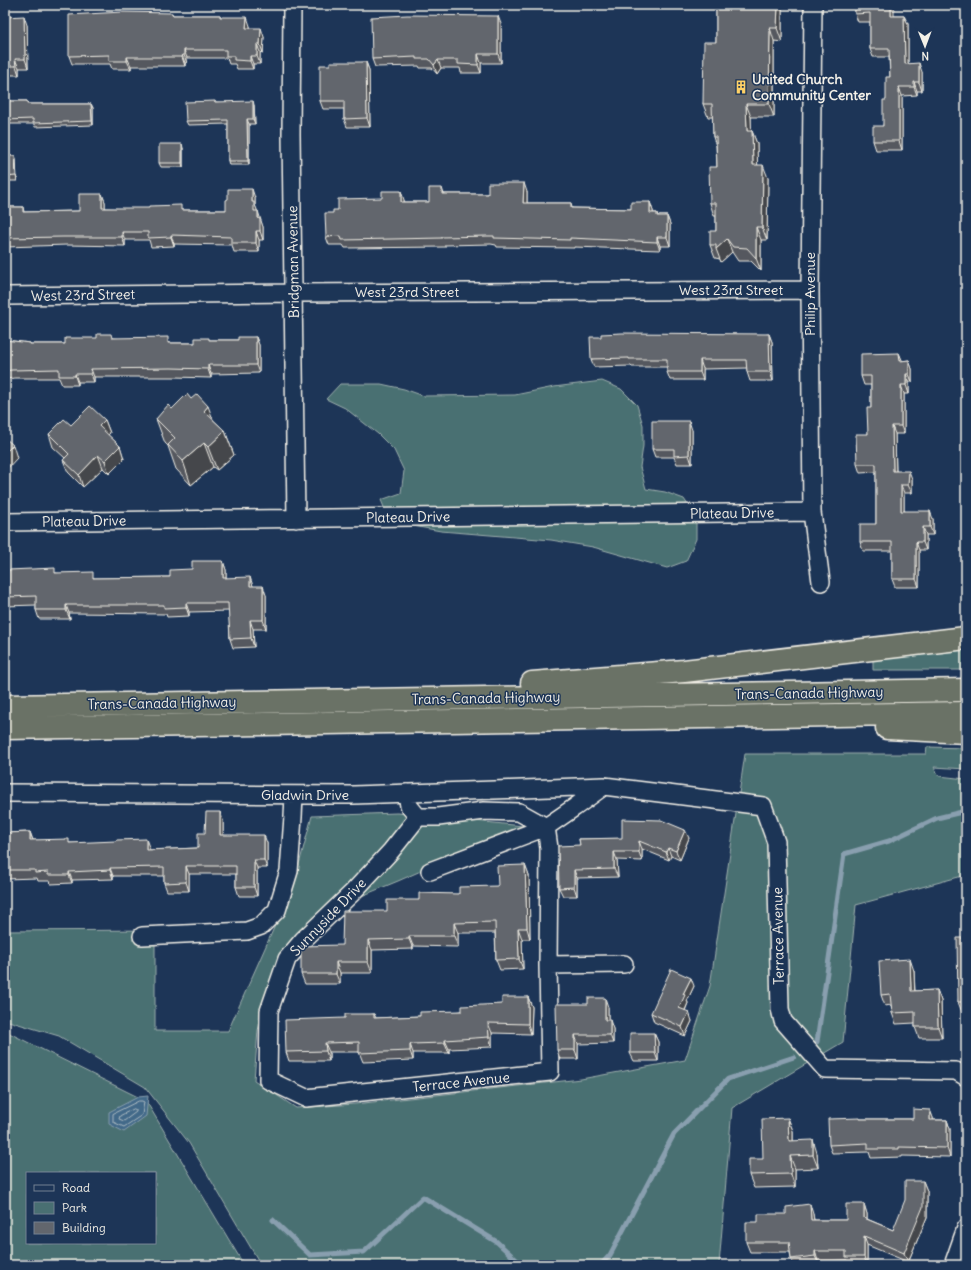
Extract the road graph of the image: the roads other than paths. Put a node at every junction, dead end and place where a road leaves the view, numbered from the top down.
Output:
1 (292, 5) edge
2 (813, 5) edge
3 (810, 290) junction
4 (294, 293) junction
5 (5, 296) edge
6 (812, 512) junction
7 (296, 519) junction
8 (5, 522) edge
9 (821, 582) dead end
10 (966, 638) edge
11 (966, 690) edge
12 (261, 702) junction
13 (5, 706) edge
14 (966, 713) edge
15 (708, 718) junction
16 (5, 728) edge
17 (966, 732) edge
18 (604, 786) junction
19 (5, 793) edge
20 (407, 793) junction
21 (294, 795) junction
22 (418, 817) junction
23 (546, 827) junction
24 (430, 871) dead end
25 (142, 936) dead end
26 (624, 964) dead end
27 (548, 965) junction
28 (966, 1077) edge
29 (268, 1080) joint
30 (966, 1228) edge
31 (953, 1265) edge

1 - 4 street, Bridgman Avenue
2 - 3 street, Philip Avenue
3 - 4 street, West 23rd Street
3 - 6 street, Philip Avenue
4 - 5 street, West 23rd Street
4 - 7 street, Bridgman Avenue
6 - 7 street, Plateau Drive
6 - 9 street, Philip Avenue
7 - 8 street, Plateau Drive
10 - 12 highway
11 - 12 highway, Trans-Canada Highway
12 - 13 highway, Trans-Canada Highway
14 - 15 highway, Trans-Canada Highway
15 - 16 highway, Trans-Canada Highway
15 - 17 highway
18 - 20 street, Gladwin Drive
18 - 23 street
18 - 28 street, Terrace Avenue
19 - 21 street, Gladwin Drive
20 - 21 street, Gladwin Drive
20 - 22 street
21 - 25 street
22 - 23 street
22 - 29 street, Sunnyside Drive
23 - 24 street
23 - 27 street, Terrace Avenue
26 - 27 street
27 - 29 street, Terrace Avenue
30 - 31 street

